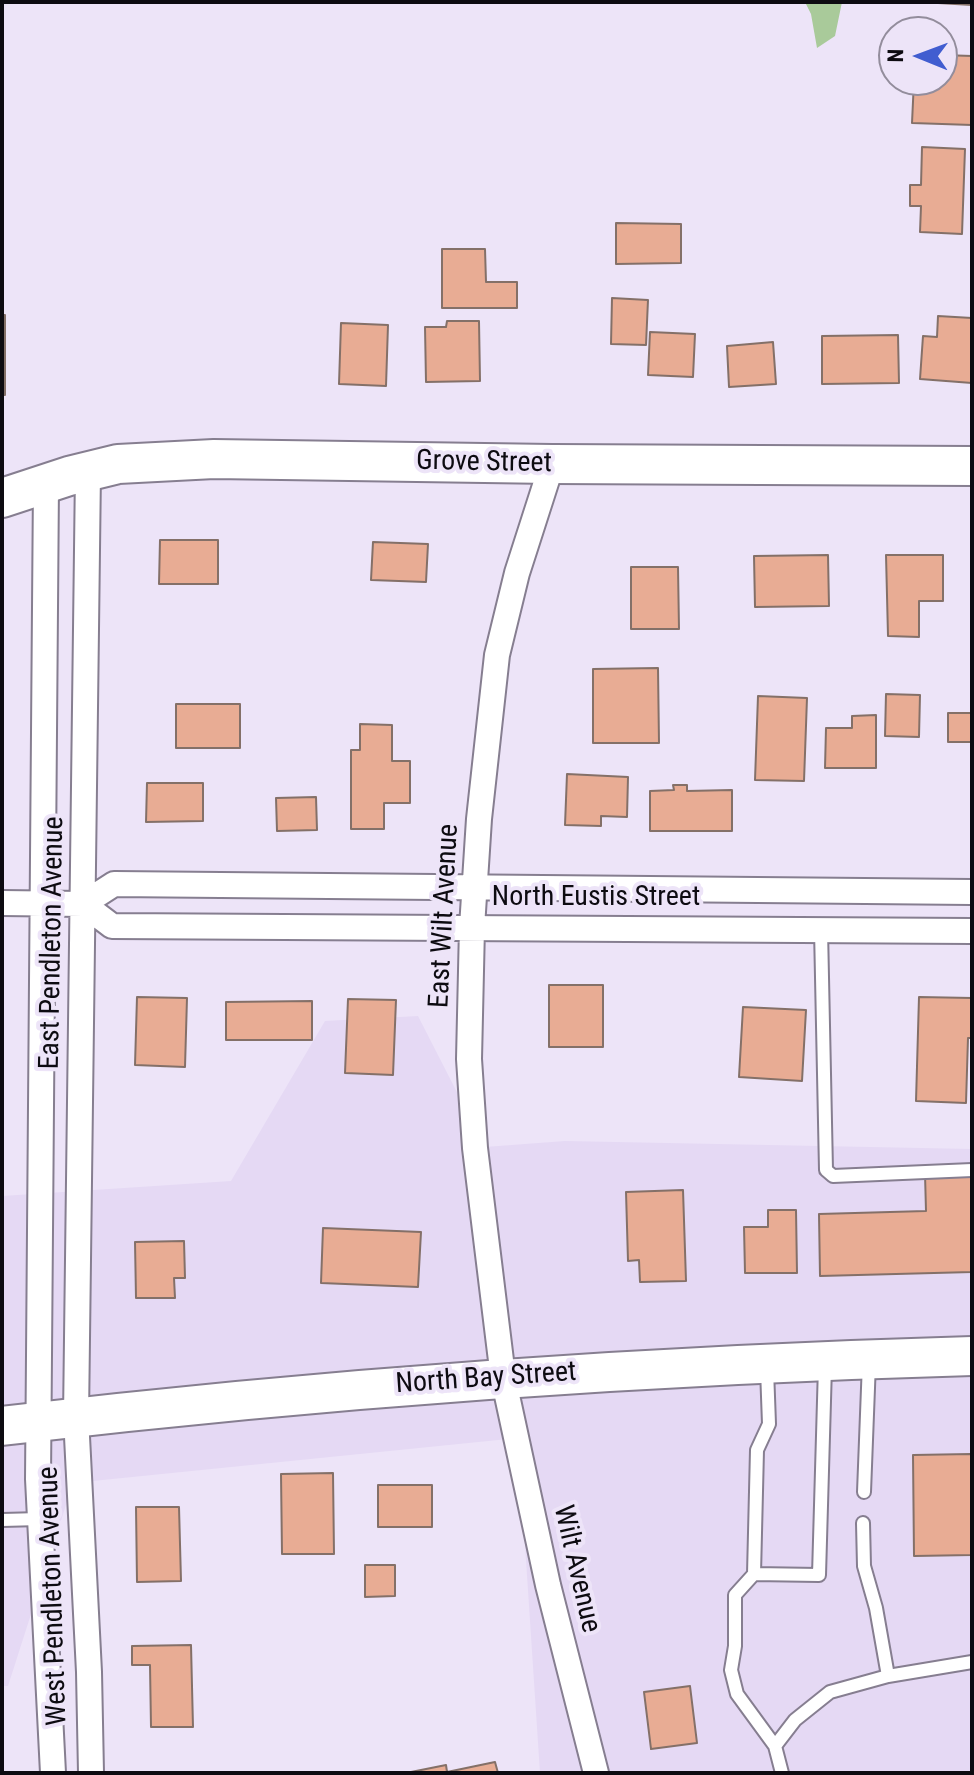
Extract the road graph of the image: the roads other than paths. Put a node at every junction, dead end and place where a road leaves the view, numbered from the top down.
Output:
1 (552, 464) junction
2 (972, 466) edge
3 (88, 471) junction
4 (46, 483) junction
5 (2, 498) edge
6 (475, 888) junction
7 (972, 892) edge
8 (2, 903) edge
9 (45, 903) junction
10 (83, 904) junction
11 (472, 927) junction
12 (821, 929) junction
13 (972, 931) edge
14 (972, 1170) edge
15 (972, 1356) edge
16 (869, 1359) junction
17 (825, 1360) junction
18 (766, 1362) junction
19 (503, 1377) junction
20 (76, 1417) junction
21 (20, 1424) edge
22 (864, 1492) dead end
23 (40, 1519) junction
24 (2, 1520) edge
25 (863, 1523) dead end
26 (754, 1574) junction
27 (972, 1662) edge
28 (888, 1676) junction
29 (775, 1746) junction
30 (53, 1773) edge
31 (91, 1773) edge
32 (596, 1773) edge
33 (782, 1773) edge

1 - 2 main road, Grove Street
1 - 3 main road, Grove Street
1 - 6 street, East Wilt Avenue
3 - 4 main road, Grove Street
3 - 10 street, East Pendleton Avenue
4 - 5 main road, Grove Street
4 - 9 street, East Pendleton Avenue
6 - 7 street, North Eustis Street
6 - 10 street, North Eustis Street
6 - 11 street, East Wilt Avenue
8 - 9 street
9 - 10 street
9 - 21 street, East Pendleton Avenue
10 - 11 street, North Eustis Street
10 - 20 street, East Pendleton Avenue
11 - 12 street, North Eustis Street
11 - 19 street, East Wilt Avenue
12 - 13 street, North Eustis Street
12 - 14 lane
15 - 16 main road, North Bay Street
16 - 17 main road, North Bay Street
16 - 22 lane
17 - 18 main road, North Bay Street
17 - 26 lane
18 - 19 main road, North Bay Street
18 - 26 lane
19 - 20 main road, North Bay Street
19 - 32 street, Wilt Avenue
20 - 21 main road, North Bay Street
20 - 31 street, West Pendleton Avenue
21 - 23 street, West Pendleton Avenue
23 - 24 lane
23 - 30 street, West Pendleton Avenue
25 - 28 lane
26 - 29 lane
27 - 28 lane
28 - 29 lane
29 - 33 lane

